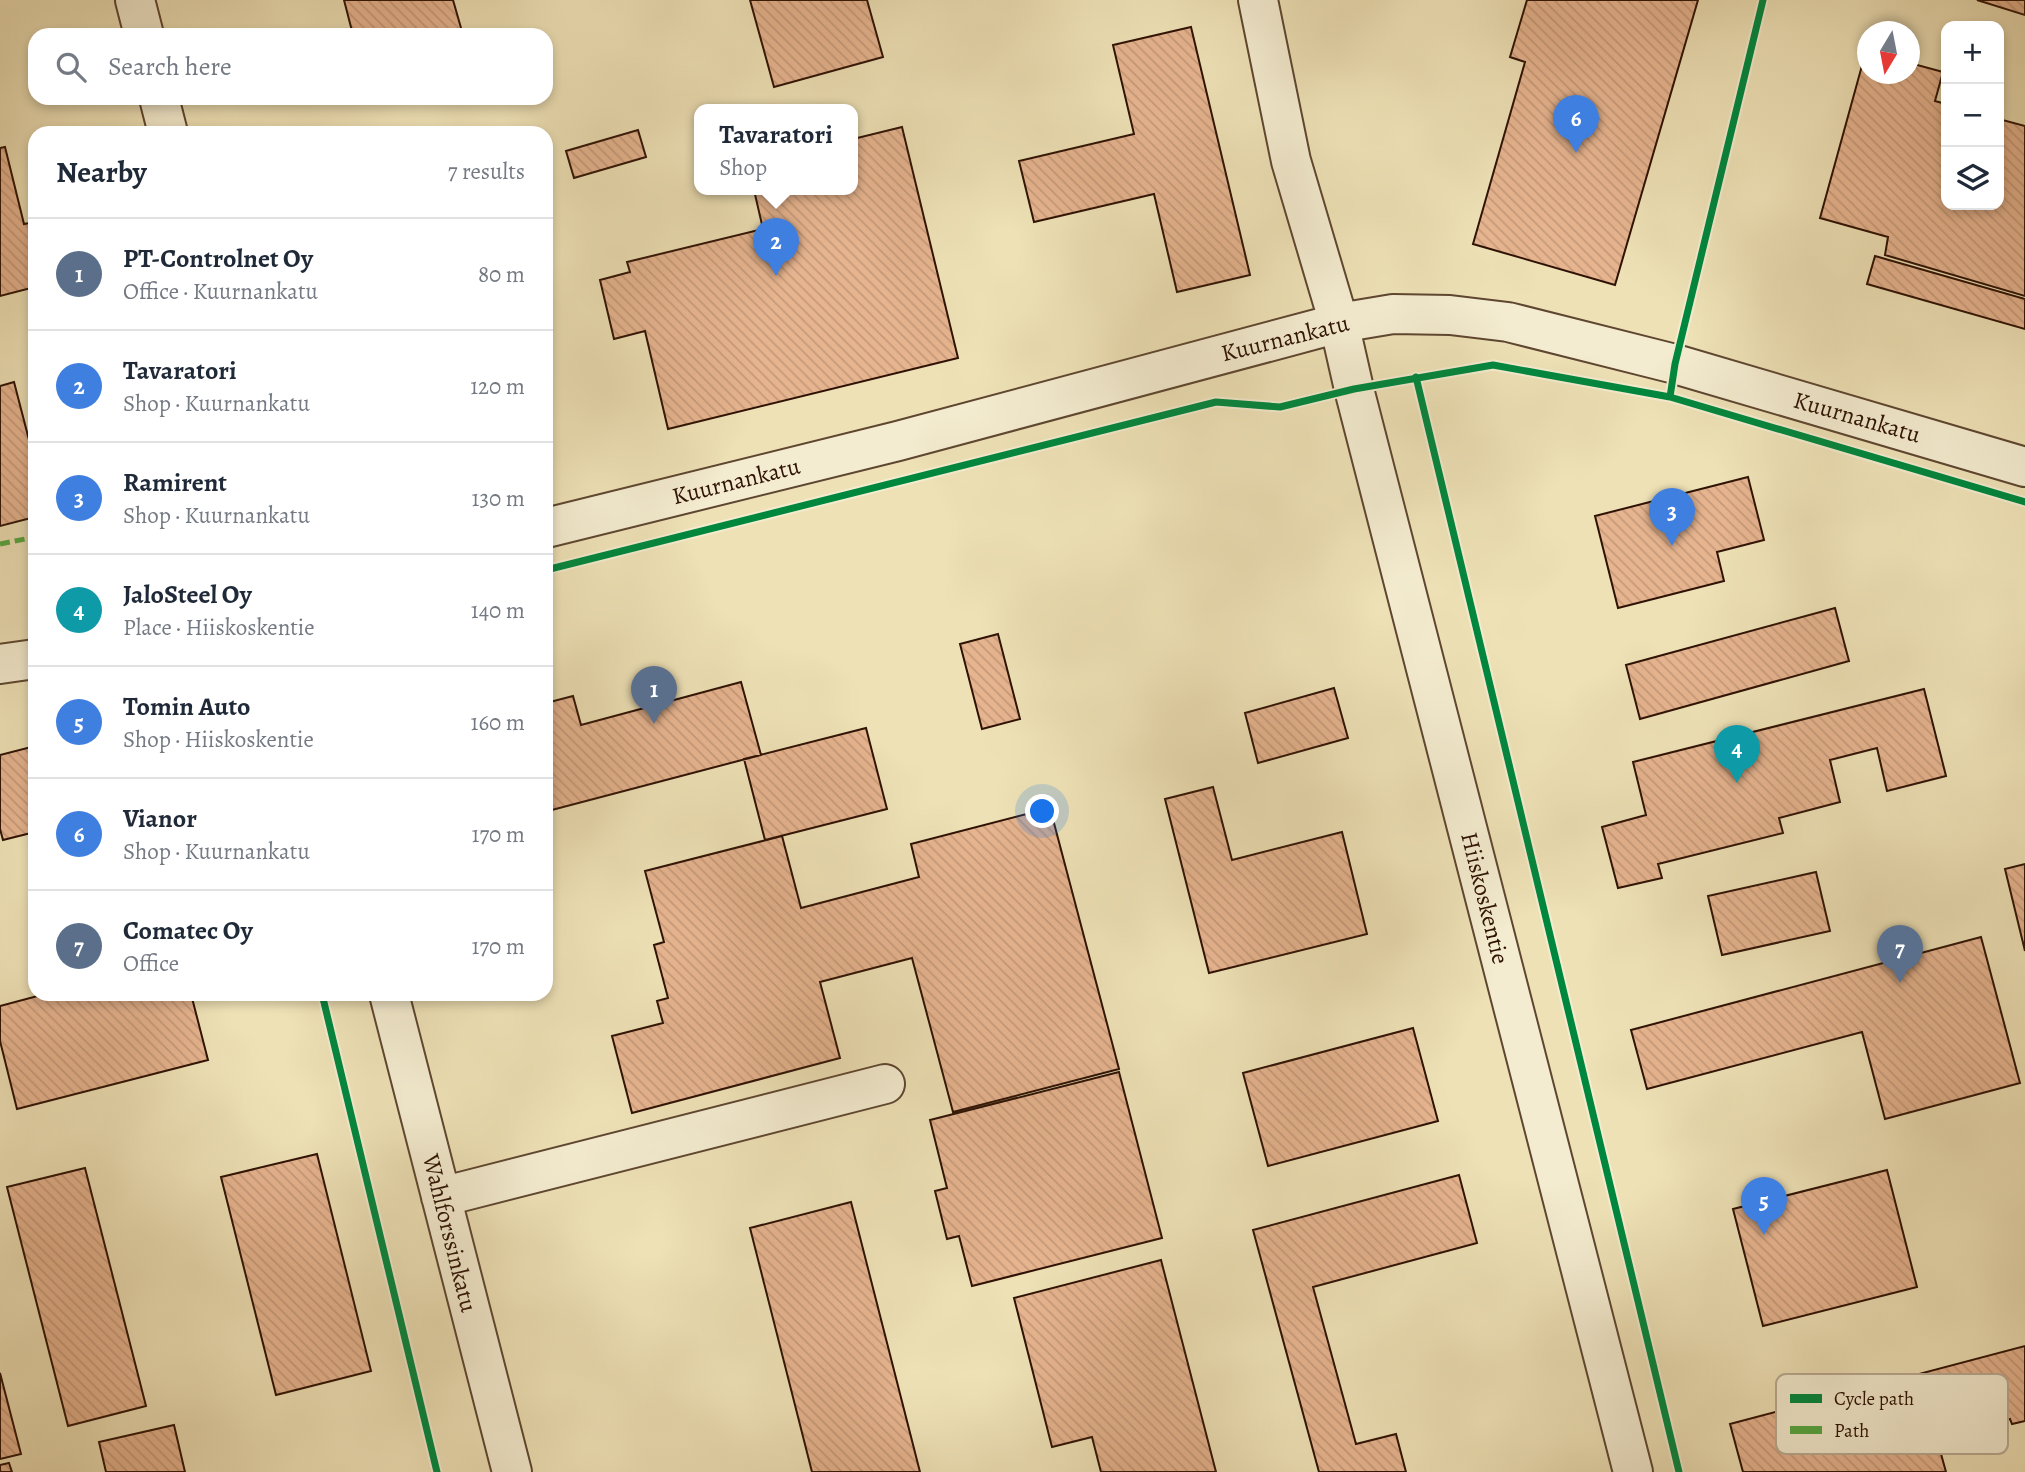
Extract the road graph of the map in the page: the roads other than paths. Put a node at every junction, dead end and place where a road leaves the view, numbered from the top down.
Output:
1 (135, 0) edge
2 (1258, 0) edge
3 (142, 28) edge
4 (161, 105) edge
5 (166, 126) edge
6 (1339, 323) junction
7 (2025, 467) edge
8 (553, 526) edge
9 (28, 660) edge
10 (0, 664) edge
11 (391, 1001) edge
12 (885, 1084) dead end
13 (441, 1197) junction
14 (512, 1472) edge
15 (1633, 1472) edge

1 - 3 street
2 - 6 street, Hiiskoskentie
4 - 5 street
6 - 7 street, Kuurnankatu
6 - 8 street, Kuurnankatu
6 - 15 street, Hiiskoskentie
9 - 10 street
11 - 13 street, Wahlforssinkatu
12 - 13 street
13 - 14 street, Wahlforssinkatu

